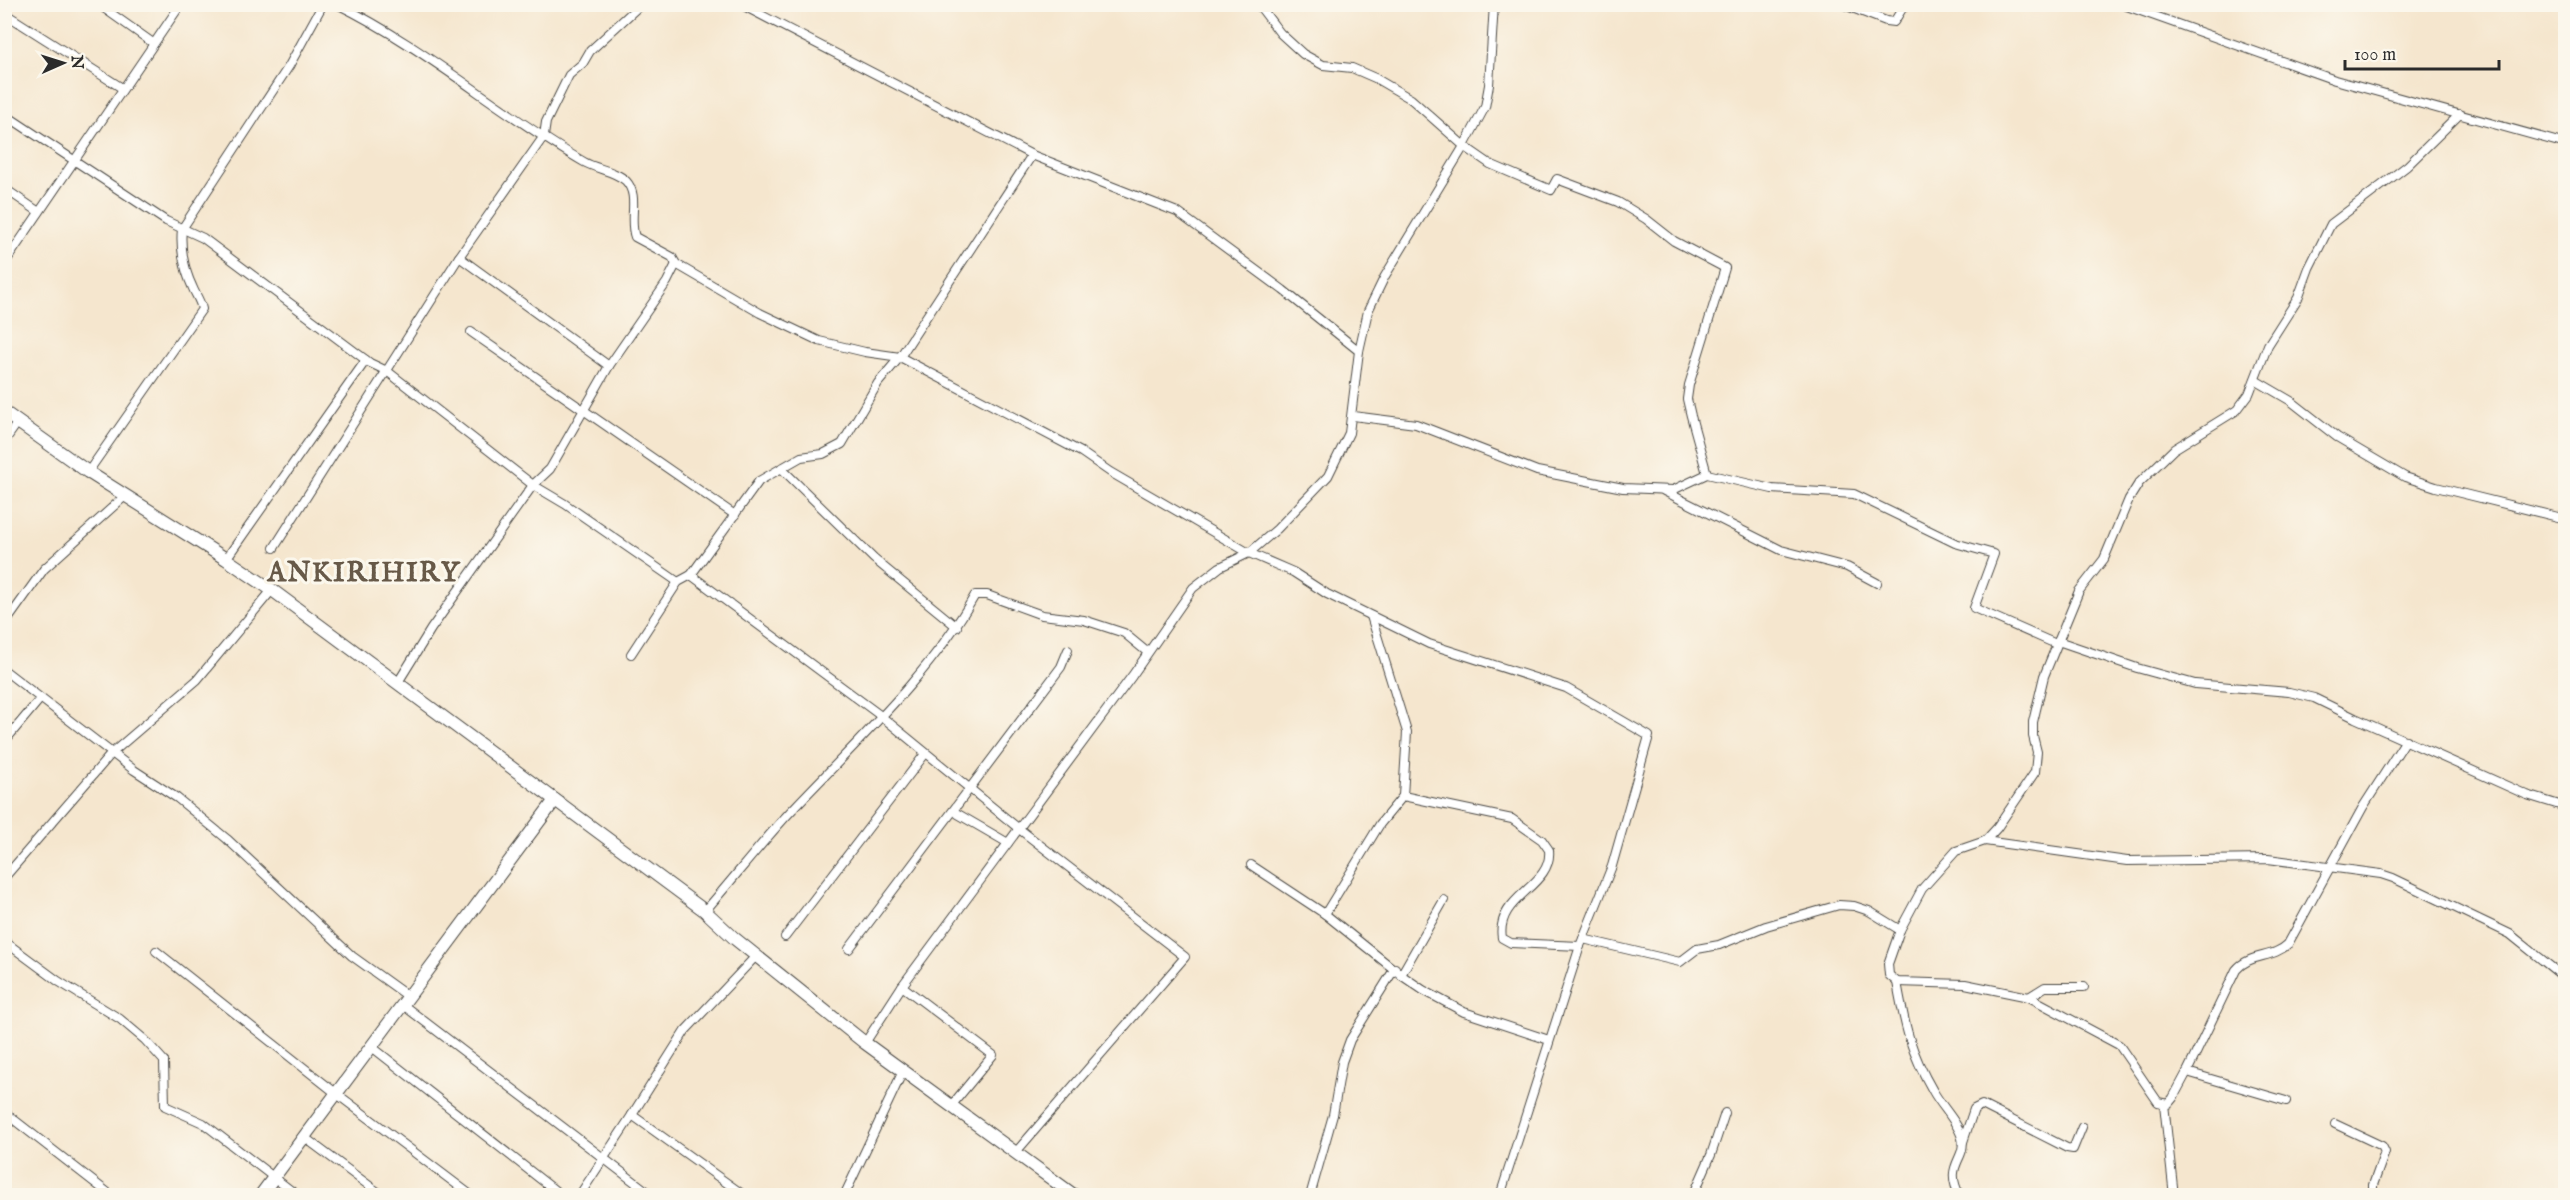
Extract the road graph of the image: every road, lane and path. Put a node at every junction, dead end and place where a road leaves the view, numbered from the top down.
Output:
1 (98, 4) edge
2 (181, 4) edge
3 (323, 4) edge
4 (337, 4) edge
5 (641, 4) edge
6 (740, 4) edge
7 (1258, 4) edge
8 (1494, 4) edge
9 (1842, 4) edge
10 (1905, 4) edge
11 (2121, 4) edge
12 (4, 13) edge
13 (153, 43) junction
14 (122, 88) junction
15 (4, 114) edge
16 (2460, 114) junction
17 (544, 136) junction
18 (2565, 144) edge
19 (1464, 146) junction
20 (1032, 155) junction
21 (74, 159) junction
22 (4, 188) edge
23 (39, 212) junction
24 (182, 229) junction
25 (459, 257) junction
26 (6, 260) edge
27 (676, 264) junction
28 (471, 332) dead end
29 (1359, 351) junction
30 (900, 357) junction
31 (366, 360) junction
32 (609, 366) junction
33 (387, 372) junction
34 (2255, 380) junction
35 (582, 411) junction
36 (4, 412) edge
37 (1353, 416) junction
38 (18, 422) junction
39 (4, 442) edge
40 (781, 468) junction
41 (88, 472) junction
42 (1707, 474) junction
43 (533, 485) junction
44 (1663, 491) junction
45 (125, 496) junction
46 (735, 515) junction
47 (2565, 519) edge
48 (274, 548) dead end
49 (1249, 553) junction
50 (226, 558) junction
51 (691, 575) junction
52 (678, 582) junction
53 (1877, 583) dead end
54 (272, 590) junction
55 (1371, 616) junction
56 (4, 625) edge
57 (957, 627) junction
58 (2057, 642) junction
59 (1068, 650) dead end
60 (1147, 652) junction
61 (631, 654) dead end
62 (4, 670) edge
63 (397, 684) junction
64 (40, 699) junction
65 (882, 716) junction
66 (2406, 740) junction
67 (4, 742) edge
68 (112, 753) junction
69 (926, 754) junction
70 (968, 788) junction
71 (1402, 796) junction
72 (555, 800) junction
73 (2565, 807) edge
74 (958, 814) dead end
75 (1018, 828) junction
76 (1985, 841) junction
77 (1008, 843) junction
78 (1251, 865) dead end
79 (2329, 867) junction
80 (4, 878) edge
81 (1443, 900) dead end
82 (705, 911) junction
83 (1325, 914) junction
84 (1900, 930) junction
85 (785, 937) dead end
86 (4, 941) edge
87 (1582, 942) junction
88 (849, 949) dead end
89 (156, 951) dead end
90 (756, 956) junction
91 (1398, 972) junction
92 (2565, 979) edge
93 (1897, 982) junction
94 (902, 986) junction
95 (2084, 987) dead end
96 (2029, 997) junction
97 (406, 1001) junction
98 (1550, 1041) junction
99 (865, 1043) junction
100 (372, 1047) junction
101 (903, 1071) junction
102 (2187, 1072) junction
103 (337, 1094) junction
104 (2286, 1101) dead end
105 (2164, 1104) junction
106 (951, 1107) junction
107 (4, 1112) edge
108 (1725, 1113) dead end
109 (632, 1115) junction
110 (2335, 1124) dead end
111 (2082, 1127) dead end
112 (304, 1137) junction
113 (1963, 1142) junction
114 (1016, 1152) junction
115 (604, 1160) junction
116 (273, 1179) junction
117 (1071, 1195) edge
118 (112, 1196) edge
119 (261, 1196) edge
120 (297, 1196) edge
121 (383, 1196) edge
122 (472, 1196) edge
123 (562, 1196) edge
124 (579, 1196) edge
125 (653, 1196) edge
126 (745, 1196) edge
127 (844, 1196) edge
128 (1310, 1196) edge
129 (1500, 1196) edge
130 (1692, 1196) edge
131 (1960, 1196) edge
132 (2174, 1196) edge
133 (2373, 1196) edge

1 - 13 street
2 - 13 street
3 - 24 street
4 - 17 street
5 - 17 street
6 - 20 street
7 - 19 street
8 - 19 street
9 - 10 street
11 - 16 street
12 - 14 street
13 - 14 street
14 - 21 street
15 - 21 street
16 - 18 street
16 - 34 street
17 - 25 street
17 - 27 street
19 - 29 street
19 - 42 street
20 - 29 street
20 - 30 street
21 - 23 street
21 - 24 street
22 - 23 street
23 - 26 street
24 - 31 street
24 - 41 street
25 - 32 street
25 - 33 street
27 - 30 street
27 - 32 street
28 - 35 street
29 - 37 street
30 - 40 street
30 - 49 street
31 - 33 street
31 - 50 street
32 - 35 street
33 - 43 street
33 - 48 street
34 - 47 street
34 - 58 street
35 - 43 street
35 - 46 street
36 - 38 main road
37 - 44 street
37 - 49 street
38 - 39 street
38 - 41 main road
40 - 46 street
40 - 57 street
41 - 45 main road
42 - 44 street
42 - 58 street
43 - 52 street
43 - 63 street
44 - 53 street
45 - 50 main road
45 - 56 street
46 - 51 street
49 - 55 street
49 - 60 street
50 - 54 main road
51 - 52 street
51 - 65 street
52 - 61 street
54 - 63 main road
54 - 68 street
55 - 71 street
55 - 87 street
57 - 60 street
57 - 65 street
58 - 66 street
58 - 76 street
59 - 70 street
60 - 75 street
62 - 64 street
63 - 72 main road
64 - 67 street
64 - 68 street
65 - 69 street
65 - 82 street
66 - 73 street
66 - 79 street
68 - 80 street
68 - 97 street
69 - 70 street
69 - 85 street
70 - 75 street
70 - 88 street
71 - 83 street
71 - 87 street
72 - 82 main road
72 - 97 main road
74 - 77 street
75 - 77 street
75 - 114 street
76 - 79 street
76 - 84 street
77 - 94 street
78 - 83 street
79 - 92 street
79 - 102 street
81 - 91 street
82 - 90 main road
83 - 91 street
84 - 87 street
84 - 93 street
86 - 116 street
87 - 98 street
89 - 103 street
90 - 99 main road
90 - 109 street
91 - 98 street
91 - 128 street
93 - 96 street
93 - 113 street
94 - 99 street
94 - 106 street
95 - 96 street
96 - 105 street
97 - 100 main road
97 - 115 street
98 - 129 street
99 - 101 main road
100 - 103 main road
100 - 123 street
101 - 106 main road
101 - 127 street
102 - 104 street
102 - 105 street
103 - 112 main road
103 - 122 street
105 - 132 street
106 - 114 main road
107 - 118 street
108 - 130 street
109 - 115 street
109 - 126 street
110 - 133 street
111 - 113 street
112 - 116 main road
112 - 121 street
113 - 131 street
114 - 117 main road
115 - 124 street
115 - 125 street
116 - 119 main road
116 - 120 street

